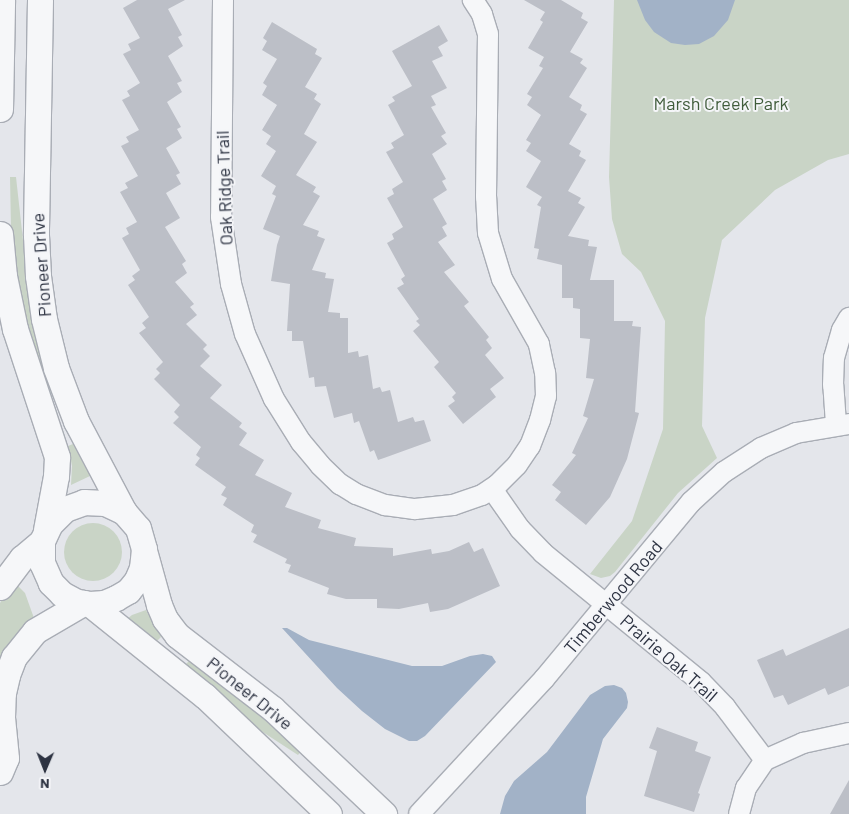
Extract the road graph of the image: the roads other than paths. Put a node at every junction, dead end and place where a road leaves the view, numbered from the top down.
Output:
1 (2, 0) edge
2 (40, 0) edge
3 (223, 0) edge
4 (473, 0) edge
5 (0, 109) edge
6 (0, 234) edge
7 (849, 318) edge
8 (843, 424) edge
9 (492, 489) junction
10 (124, 512) junction
11 (44, 536) junction
12 (145, 554) junction
13 (0, 587) edge
14 (86, 604) junction
15 (607, 605) junction
16 (849, 733) edge
17 (765, 760) junction
18 (0, 772) edge
19 (329, 814) edge
20 (384, 814) edge
21 (419, 814) edge
22 (739, 814) edge

1 - 5 street
2 - 10 street, Pioneer Drive
3 - 9 street, Oak Ridge Trail
4 - 9 street, Oak Ridge Trail
6 - 11 street, Pioneer Drive
7 - 8 street, Timberwood Road
8 - 15 street, Timberwood Road
9 - 15 street
10 - 11 street
10 - 12 street
11 - 13 street
11 - 14 street
12 - 14 street
12 - 20 street, Pioneer Drive
14 - 18 street
14 - 19 street, Pioneer Drive
15 - 17 street, Prairie Oak Trail
15 - 21 street, Timberwood Road
16 - 17 street
17 - 22 street

